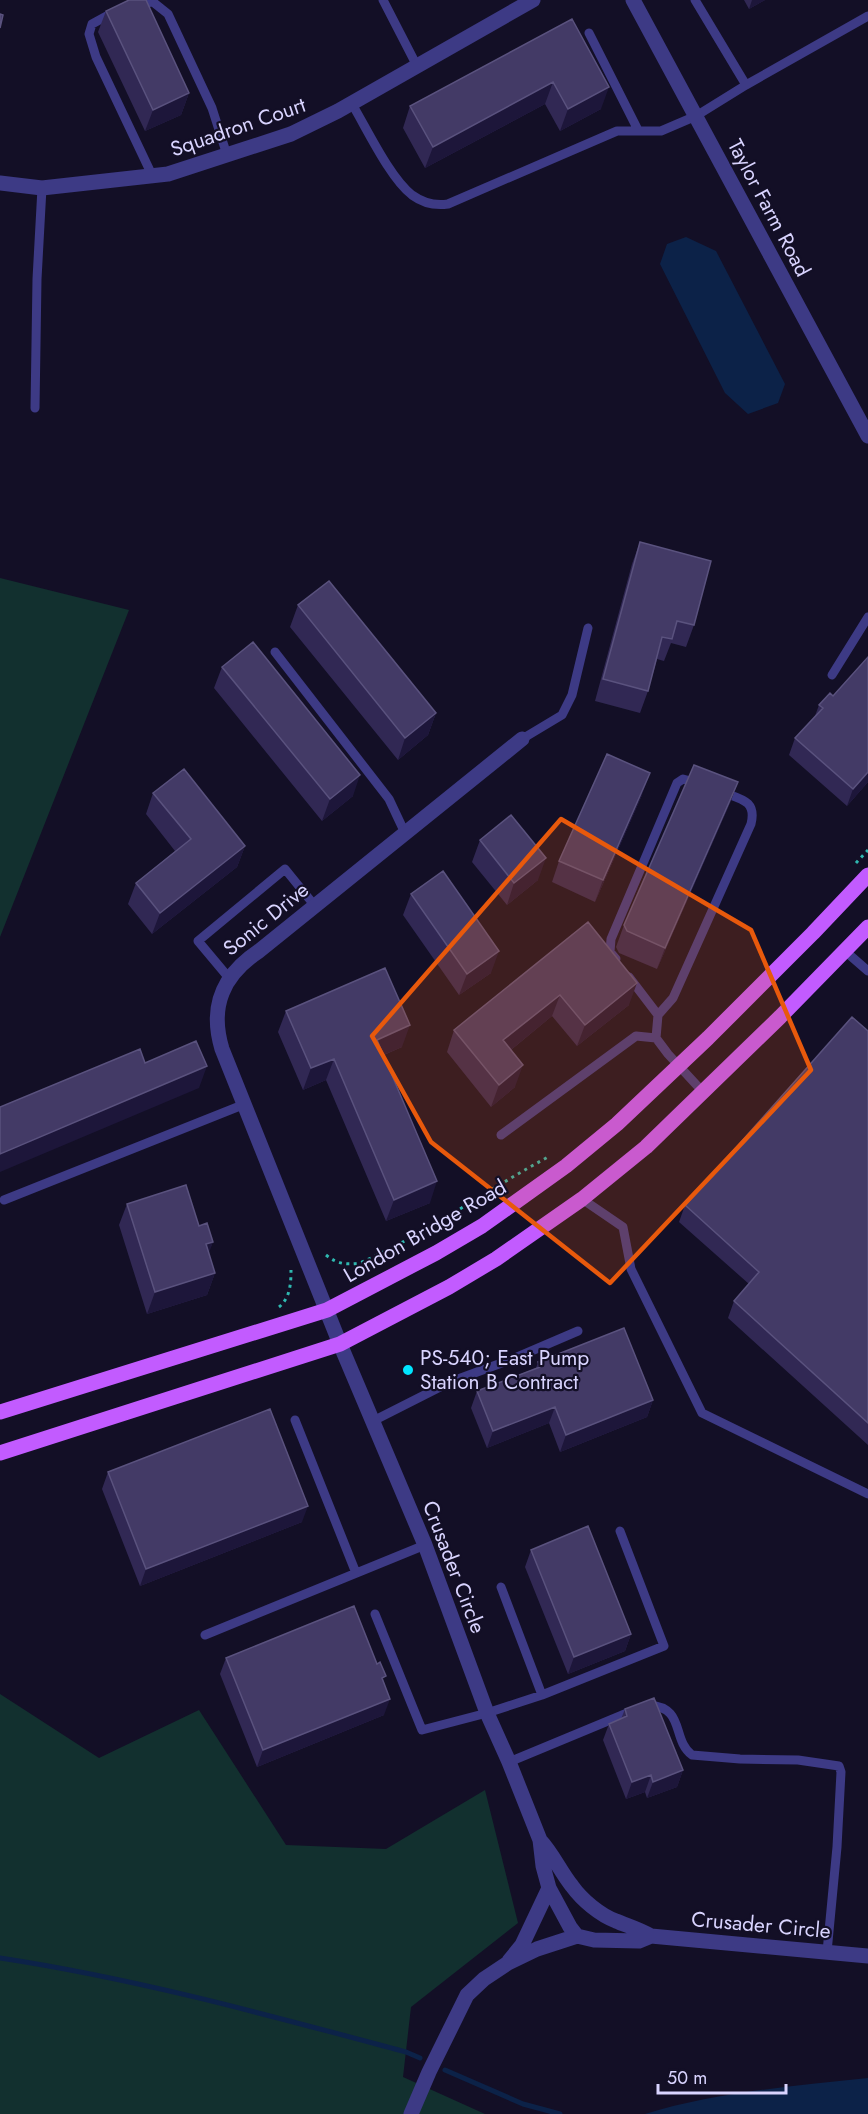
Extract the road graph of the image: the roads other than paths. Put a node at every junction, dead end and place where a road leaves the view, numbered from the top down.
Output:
1 (383, 0) edge
2 (633, 0) edge
3 (695, 0) edge
4 (528, 1) edge
5 (868, 16) edge
6 (589, 33) dead end
7 (417, 66) junction
8 (746, 85) junction
9 (352, 104) junction
10 (696, 116) junction
11 (638, 130) junction
12 (227, 155) junction
13 (152, 175) junction
14 (0, 183) edge
15 (42, 188) junction
16 (35, 408) dead end
17 (868, 436) edge
18 (868, 617) edge
19 (588, 628) dead end
20 (275, 652) dead end
21 (832, 675) dead end
22 (522, 739) joint
23 (405, 833) junction
24 (868, 875) edge
25 (315, 906) junction
26 (868, 927) edge
27 (845, 951) junction
28 (868, 971) edge
29 (229, 978) junction
30 (658, 1015) junction
31 (656, 1038) junction
32 (679, 1066) junction
33 (703, 1092) junction
34 (245, 1104) junction
35 (501, 1136) dead end
36 (582, 1199) junction
37 (4, 1200) dead end
38 (327, 1310) junction
39 (578, 1331) dead end
40 (340, 1344) junction
41 (0, 1412) edge
42 (295, 1420) dead end
43 (373, 1421) junction
44 (0, 1453) edge
45 (868, 1494) edge
46 (620, 1531) dead end
47 (425, 1545) junction
48 (356, 1573) junction
49 (501, 1587) dead end
50 (375, 1614) dead end
51 (205, 1635) dead end
52 (542, 1695) junction
53 (487, 1713) junction
54 (509, 1762) junction
55 (540, 1839) junction
56 (549, 1888) junction
57 (577, 1936) junction
58 (651, 1936) junction
59 (827, 1952) junction
60 (868, 1956) edge
61 (508, 1963) junction
62 (411, 2114) edge

1 - 7 lane
2 - 10 street, Taylor Farm Road
3 - 8 lane
4 - 7 street, Squadron Court
5 - 8 lane
6 - 11 lane
7 - 9 street, Squadron Court
8 - 10 lane
9 - 11 lane
9 - 12 street, Squadron Court
10 - 11 lane
10 - 17 street, Taylor Farm Road
12 - 13 street, Squadron Court
12 - 13 lane
13 - 15 street, Squadron Court
14 - 15 street, Squadron Court
15 - 16 lane
18 - 21 lane
19 - 22 lane
20 - 23 lane
22 - 23 street, Sonic Drive
23 - 25 street, Sonic Drive
24 - 32 main road, London Bridge Road
25 - 29 street, Sonic Drive
25 - 29 lane
26 - 27 main road
27 - 28 lane
27 - 33 main road
29 - 34 street, Sonic Drive
30 - 30 lane
30 - 31 lane
31 - 32 lane
31 - 35 lane
32 - 33 lane
32 - 38 main road, London Bridge Road
33 - 36 main road
34 - 37 lane
34 - 38 street, Sonic Drive
36 - 40 main road
36 - 45 lane
38 - 40 street, Crusader Circle
38 - 41 main road, London Bridge Road
39 - 43 lane
40 - 43 street, Crusader Circle
40 - 44 main road
42 - 48 lane
43 - 47 street, Crusader Circle
46 - 52 lane
47 - 48 lane
47 - 53 street, Crusader Circle
48 - 51 lane
49 - 52 lane
50 - 53 lane
52 - 53 lane
53 - 54 street, Crusader Circle
54 - 55 street, Crusader Circle
54 - 59 lane
55 - 56 street, Crusader Circle
55 - 58 street, Crusader Circle
56 - 57 street, Crusader Circle
56 - 61 street
57 - 58 street, Crusader Circle
57 - 61 street
58 - 59 street, Crusader Circle
59 - 60 street, Crusader Circle
61 - 62 street

